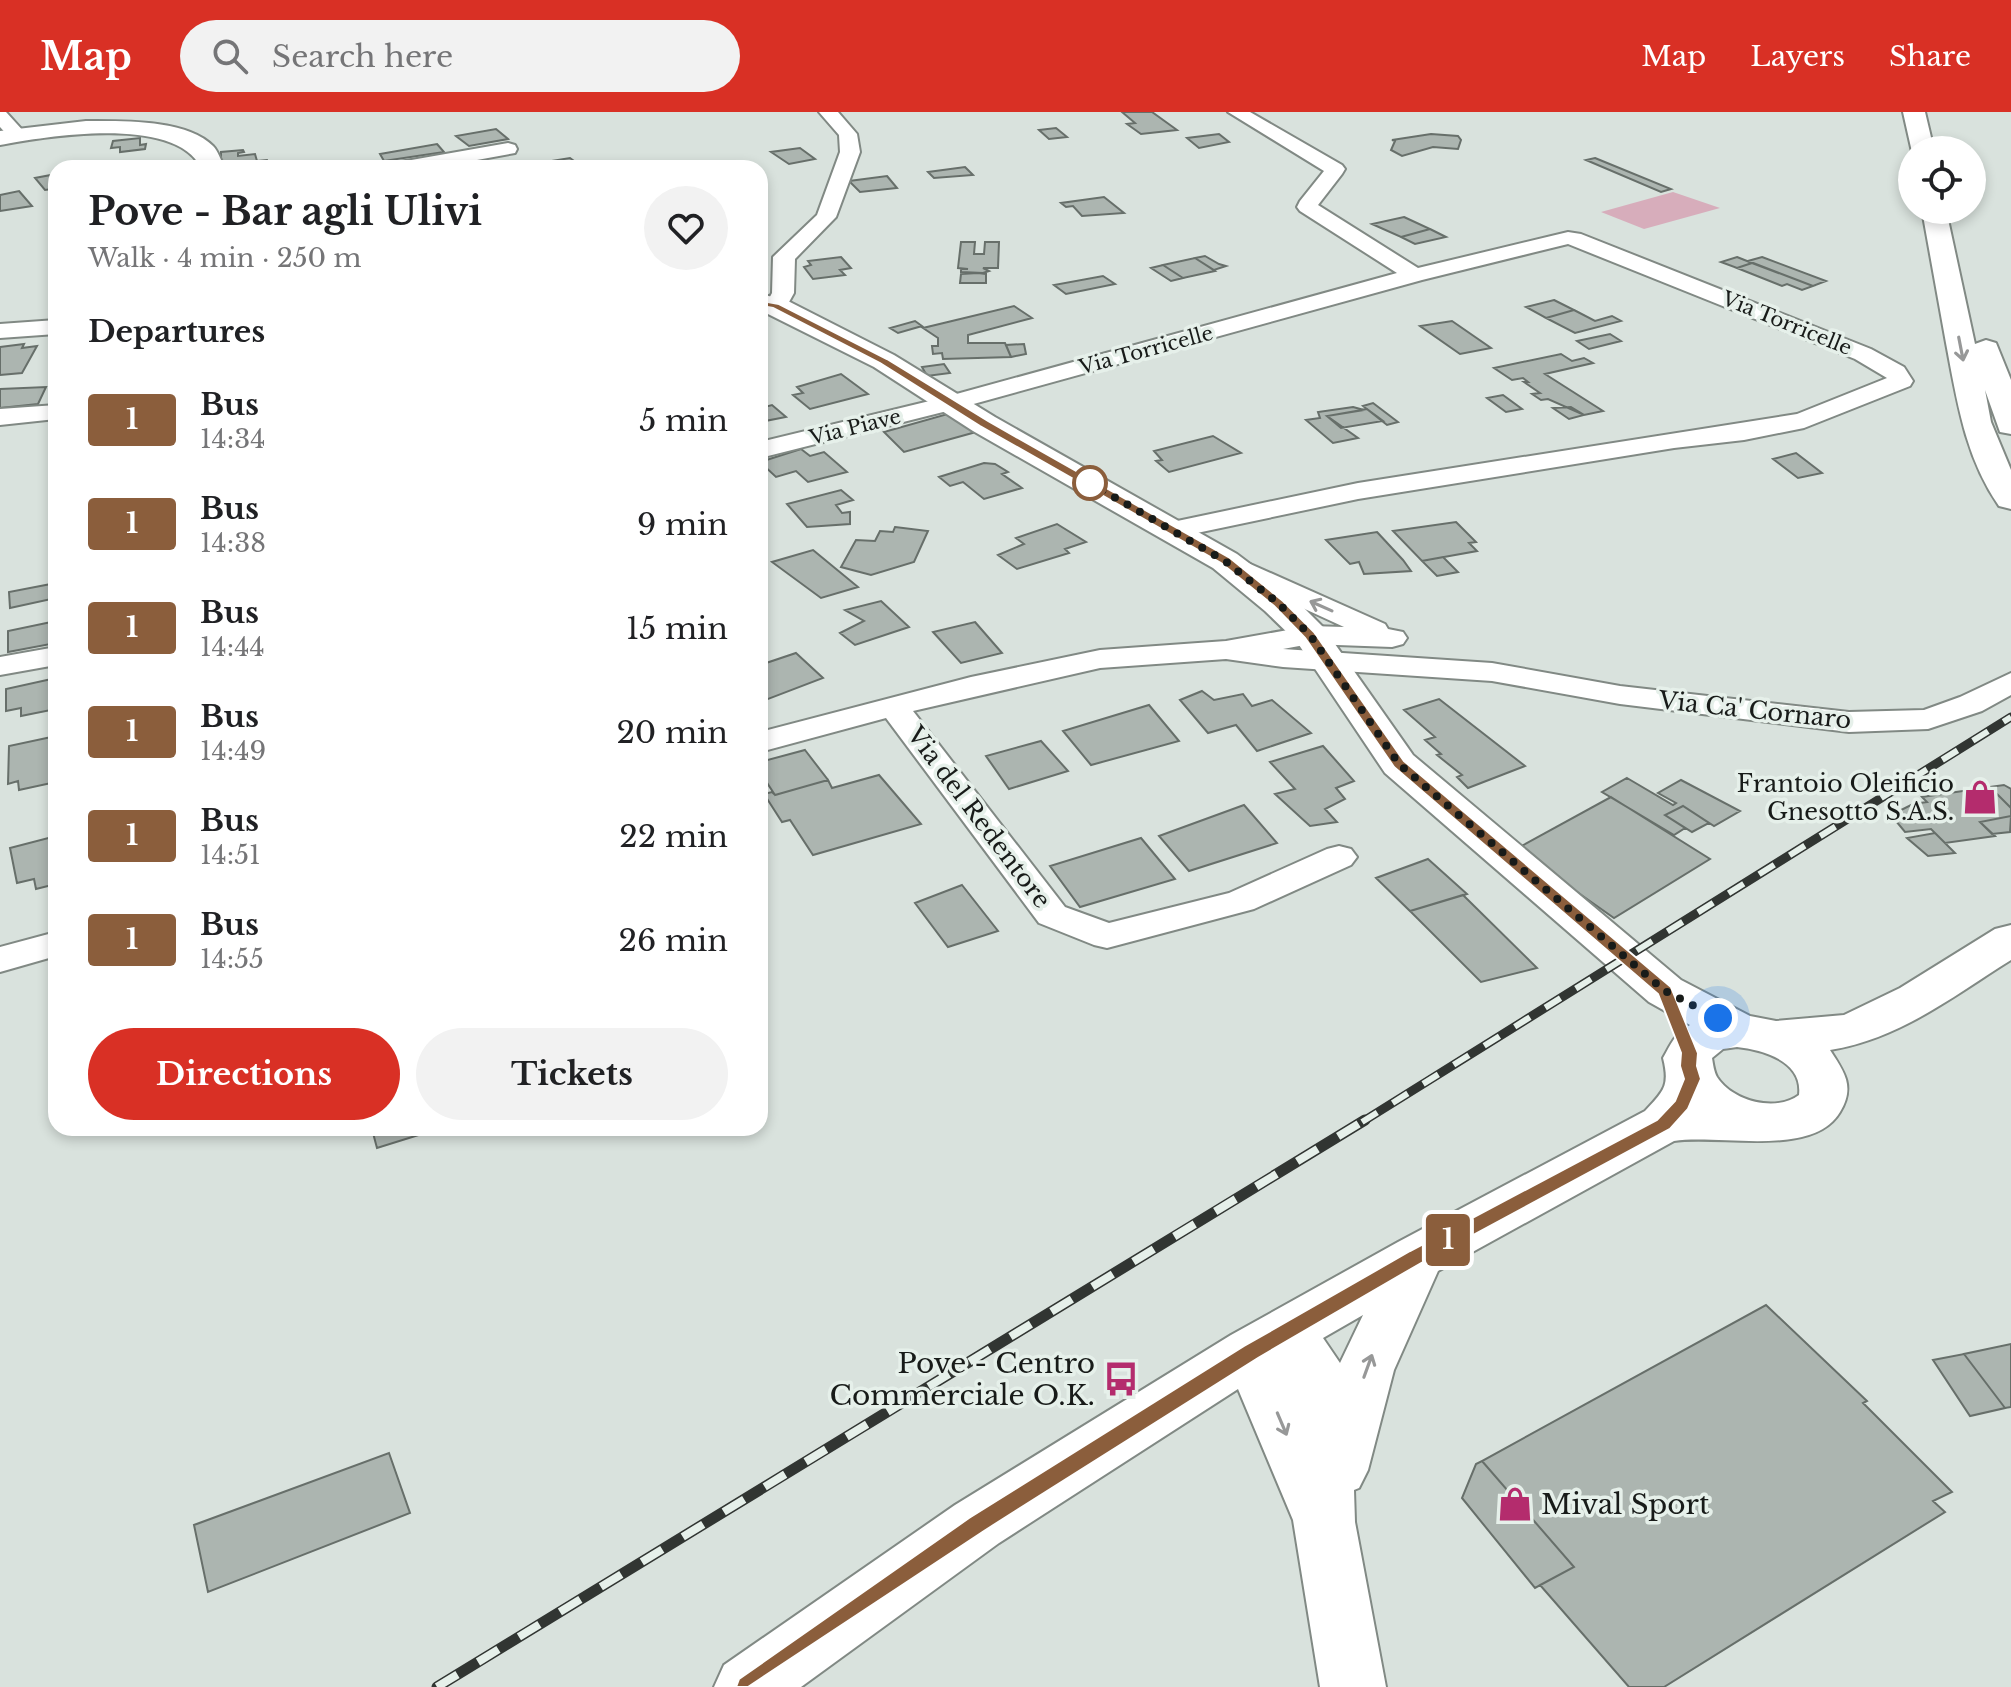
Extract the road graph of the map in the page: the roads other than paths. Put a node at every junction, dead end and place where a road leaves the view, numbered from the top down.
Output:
1 (828, 112) edge
2 (1237, 112) edge
3 (1914, 112) edge
4 (1934, 112) edge
5 (0, 116) edge
6 (9, 136) edge
7 (1919, 136) edge
8 (1939, 136) edge
9 (508, 149) dead end
10 (212, 160) edge
11 (445, 160) edge
12 (1937, 224) edge
13 (1957, 224) edge
14 (1415, 275) junction
15 (768, 304) edge
16 (48, 328) edge
17 (0, 331) edge
18 (950, 403) junction
19 (48, 413) edge
20 (0, 417) edge
21 (2011, 425) edge
22 (768, 448) edge
23 (2011, 499) edge
24 (1173, 530) junction
25 (1225, 561) junction
26 (1392, 638) junction
27 (1319, 648) junction
28 (48, 657) edge
29 (0, 666) edge
30 (1492, 672) junction
31 (2011, 682) edge
32 (894, 707) junction
33 (768, 740) edge
34 (1339, 857) dead end
35 (2011, 940) edge
36 (48, 946) edge
37 (0, 960) edge
38 (1665, 991) junction
39 (1856, 1028) junction
40 (1756, 1033) junction
41 (1691, 1066) junction
42 (1821, 1075) junction
43 (1759, 1121) junction
44 (1663, 1124) junction
45 (1417, 1257) junction
46 (1269, 1342) junction
47 (1324, 1522) junction
48 (747, 1687) edge
49 (1353, 1687) edge

1 - 15 street
2 - 14 street
3 - 7 main road
4 - 8 main road
5 - 6 street
6 - 10 main road
9 - 11 street
12 -> 23 main road
13 - 21 main road
14 - 18 street, Via Torricelle
14 - 24 street, Via Torricelle
15 - 18 main road
16 - 17 street
18 - 22 street, Via Piave
18 - 24 main road
19 - 20 street
24 - 25 main road
26 -> 25 street, Via Ca' Cornaro
25 - 27 main road
26 - 27 street, Via Ca' Cornaro
26 - 30 street, Via Ca' Cornaro
27 - 30 street, Via Ca' Cornaro
27 - 32 street
27 - 38 main road
28 - 29 street
30 - 31 street, Via Ca' Cornaro
32 - 33 street
32 - 34 street, Via del Redentore
35 - 39 main road
36 - 37 street
38 - 40 main road
38 - 41 main road
39 - 40 main road
39 - 42 main road
40 - 41 main road
40 - 42 main road
41 - 43 main road
41 - 44 main road
42 - 43 main road
43 - 44 main road
44 - 45 main road
45 - 46 main road
47 -> 45 main road
46 - 47 main road
46 - 48 main road
47 - 49 main road

